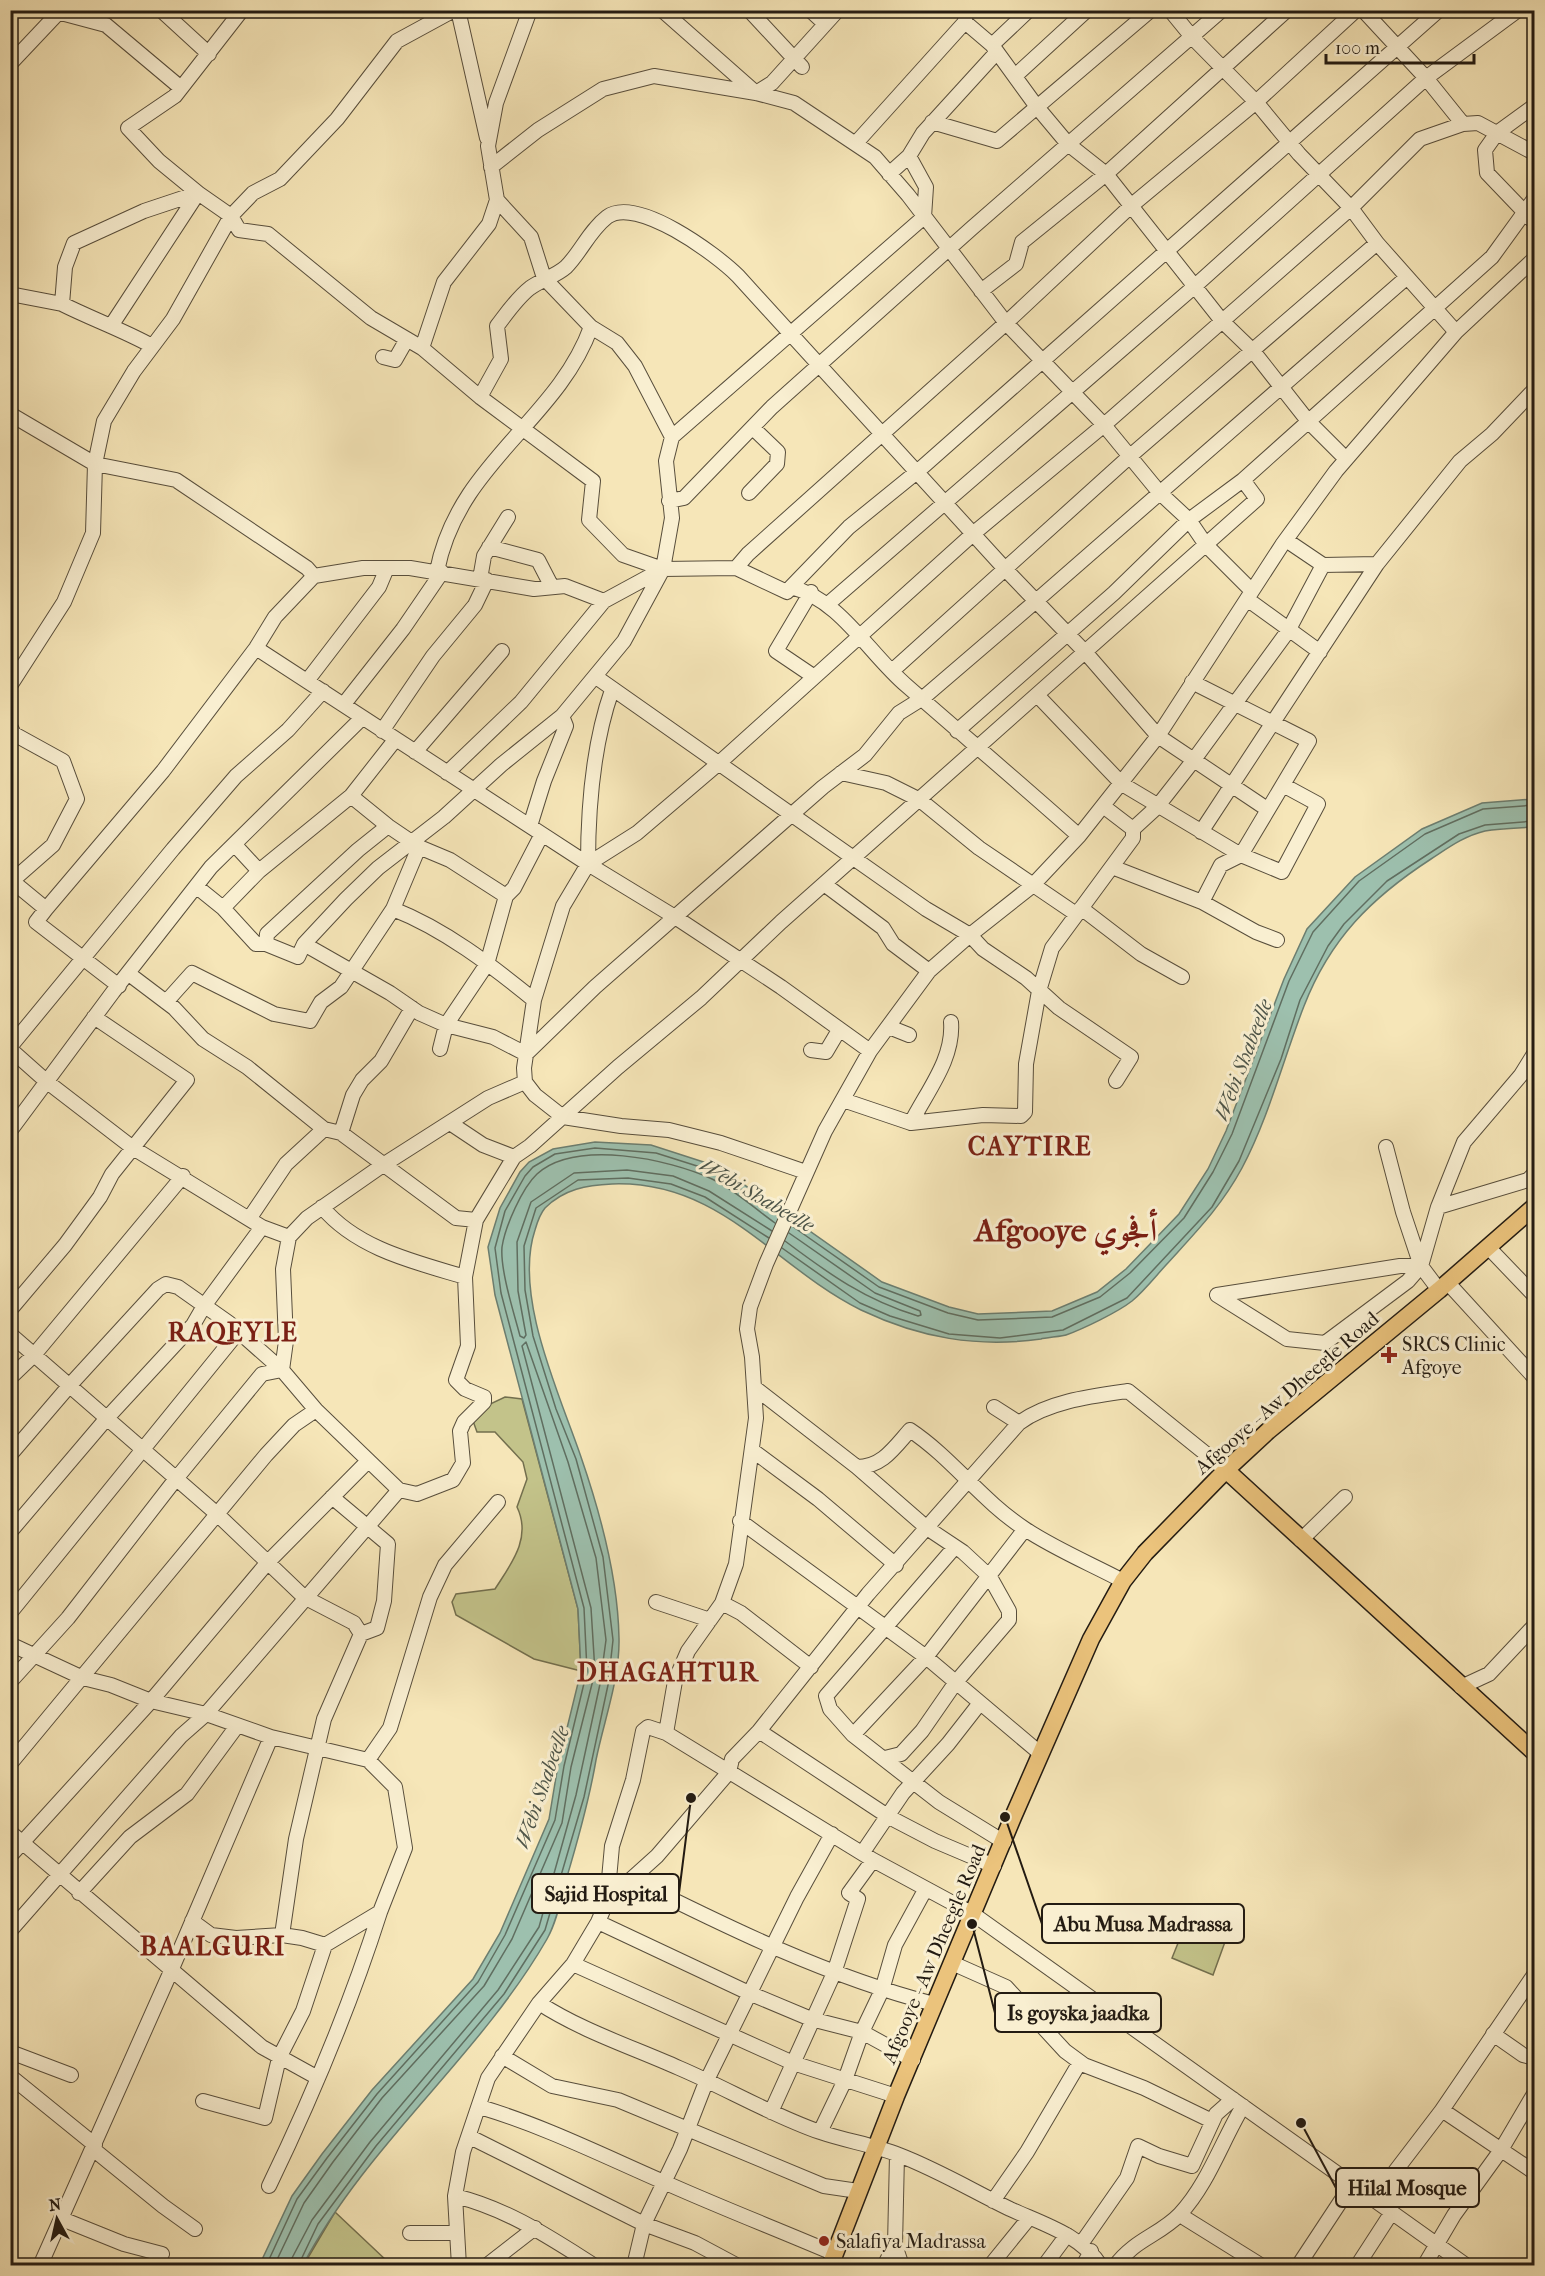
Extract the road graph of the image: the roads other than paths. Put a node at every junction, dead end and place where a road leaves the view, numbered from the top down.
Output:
1 (161, 10) edge
2 (242, 10) edge
3 (456, 10) edge
4 (530, 10) edge
5 (662, 10) edge
6 (749, 10) edge
7 (810, 10) edge
8 (838, 10) edge
9 (1029, 10) edge
10 (1087, 10) edge
11 (1151, 10) edge
12 (1170, 10) edge
13 (1222, 10) edge
14 (1287, 10) edge
15 (1356, 10) edge
16 (1363, 10) edge
17 (1439, 10) edge
18 (1518, 10) edge
19 (61, 12) edge
20 (965, 16) edge
21 (825, 24) junction
22 (1192, 38) junction
23 (1397, 48) junction
24 (994, 49) junction
25 (209, 54) junction
26 (798, 62) junction
27 (10, 64) edge
28 (1223, 67) junction
29 (1015, 76) junction
30 (1426, 78) junction
31 (181, 88) junction
32 (756, 93) junction
33 (1256, 102) junction
34 (1534, 106) edge
35 (1037, 107) junction
36 (932, 122) junction
37 (1463, 124) junction
38 (1497, 133) junction
39 (1290, 141) junction
40 (856, 143) junction
41 (1068, 144) junction
42 (488, 146) junction
43 (1534, 153) edge
44 (909, 156) junction
45 (491, 167) junction
46 (889, 174) junction
47 (1106, 174) junction
48 (1318, 175) junction
49 (198, 193) junction
50 (1534, 199) edge
51 (497, 200) junction
52 (1132, 205) junction
53 (1351, 208) junction
54 (1525, 210) junction
55 (231, 216) junction
56 (924, 217) junction
57 (1534, 222) edge
58 (1377, 243) junction
59 (949, 250) junction
60 (1165, 251) junction
61 (1534, 259) edge
62 (544, 278) junction
63 (1406, 278) junction
64 (1195, 286) junction
65 (981, 291) junction
66 (10, 294) edge
67 (62, 304) junction
68 (1434, 308) junction
69 (1221, 321) junction
70 (1006, 323) junction
71 (111, 327) junction
72 (591, 327) junction
73 (1456, 332) junction
74 (790, 333) junction
75 (407, 339) junction
76 (152, 346) junction
77 (422, 348) junction
78 (1253, 351) junction
79 (383, 357) dead end
80 (1042, 360) junction
81 (821, 366) junction
82 (1283, 386) junction
83 (1534, 390) edge
84 (1072, 391) junction
85 (480, 397) junction
86 (10, 414) edge
87 (1308, 422) junction
88 (1104, 425) junction
89 (522, 428) junction
90 (753, 428) junction
91 (883, 434) junction
92 (672, 437) junction
93 (1129, 457) junction
94 (1346, 459) junction
95 (95, 464) junction
96 (918, 471) junction
97 (1243, 480) junction
98 (1159, 492) junction
99 (749, 493) dead end
100 (669, 501) junction
101 (946, 502) junction
102 (508, 517) dead end
103 (1189, 520) junction
104 (974, 533) junction
105 (1286, 540) junction
106 (1206, 545) junction
107 (489, 547) junction
108 (1377, 564) junction
109 (1323, 565) junction
110 (387, 568) junction
111 (736, 568) junction
112 (663, 569) junction
113 (1006, 570) junction
114 (440, 571) junction
115 (314, 576) junction
116 (483, 580) junction
117 (552, 587) junction
118 (791, 587) junction
119 (811, 592) junction
120 (1250, 595) junction
121 (604, 601) junction
122 (1036, 601) junction
123 (828, 604) junction
124 (1288, 631) junction
125 (1066, 634) junction
126 (860, 639) junction
127 (256, 648) junction
128 (502, 651) dead end
129 (1320, 652) junction
130 (1086, 653) junction
131 (892, 671) junction
132 (813, 676) junction
133 (596, 677) junction
134 (308, 681) junction
135 (1192, 682) junction
136 (10, 686) edge
137 (612, 690) junction
138 (323, 691) junction
139 (1038, 696) junction
140 (922, 698) junction
141 (344, 704) junction
142 (1235, 704) junction
143 (562, 716) junction
144 (361, 718) junction
145 (1274, 724) junction
146 (10, 726) edge
147 (382, 731) junction
148 (957, 731) junction
149 (1158, 736) junction
150 (395, 740) junction
151 (977, 750) junction
152 (415, 752) junction
153 (1193, 761) junction
154 (718, 764) junction
155 (447, 773) junction
156 (841, 773) junction
157 (1122, 784) junction
158 (1282, 785) junction
159 (1232, 786) junction
160 (475, 790) junction
161 (351, 796) junction
162 (920, 800) junction
163 (1103, 806) junction
164 (1157, 807) junction
165 (1267, 809) junction
166 (791, 814) junction
167 (388, 826) junction
168 (1133, 829) junction
169 (536, 830) junction
170 (1201, 831) junction
171 (1079, 836) junction
172 (416, 844) junction
173 (235, 845) junction
174 (1241, 855) junction
175 (853, 858) junction
176 (588, 864) junction
177 (1112, 867) junction
178 (259, 871) junction
179 (11, 880) edge
180 (824, 884) junction
181 (1032, 886) junction
182 (197, 887) junction
183 (506, 896) junction
184 (1202, 902) junction
185 (223, 908) junction
186 (46, 909) junction
187 (393, 909) junction
188 (1078, 911) junction
189 (675, 916) junction
190 (970, 935) junction
191 (1277, 940) dead end
192 (266, 944) junction
193 (304, 944) junction
194 (84, 958) junction
195 (742, 961) junction
196 (488, 964) junction
197 (929, 971) junction
198 (352, 972) junction
199 (129, 974) junction
200 (1182, 977) dead end
201 (118, 986) junction
202 (1039, 991) junction
203 (534, 1000) junction
204 (166, 1002) junction
205 (412, 1008) junction
206 (94, 1017) junction
207 (951, 1022) dead end
208 (446, 1025) junction
209 (890, 1027) junction
210 (839, 1030) junction
211 (909, 1035) dead end
212 (10, 1048) edge
213 (440, 1049) dead end
214 (811, 1050) dead end
215 (870, 1051) junction
216 (526, 1054) junction
217 (1534, 1054) edge
218 (46, 1081) junction
219 (1116, 1081) dead end
220 (525, 1082) junction
221 (843, 1100) junction
222 (563, 1117) junction
223 (450, 1123) junction
224 (911, 1123) junction
225 (324, 1129) junction
226 (10, 1131) edge
227 (341, 1133) junction
228 (133, 1148) junction
229 (1386, 1148) dead end
230 (514, 1157) junction
231 (383, 1165) junction
232 (806, 1172) junction
233 (1534, 1174) edge
234 (183, 1176) junction
235 (322, 1207) junction
236 (1438, 1207) junction
237 (1534, 1209) edge
238 (249, 1219) junction
239 (476, 1220) junction
240 (262, 1227) junction
241 (289, 1237) junction
242 (1488, 1247) junction
243 (1421, 1266) junction
244 (465, 1277) junction
245 (1444, 1286) junction
246 (1534, 1295) edge
247 (204, 1306) junction
248 (10, 1310) edge
249 (239, 1331) junction
250 (10, 1334) edge
251 (34, 1355) junction
252 (282, 1370) junction
253 (1534, 1377) edge
254 (10, 1378) edge
255 (70, 1385) junction
256 (755, 1388) junction
257 (994, 1407) dead end
258 (316, 1410) junction
259 (107, 1418) junction
260 (1019, 1424) junction
261 (141, 1449) junction
262 (752, 1450) junction
263 (10, 1455) edge
264 (368, 1461) junction
265 (856, 1467) junction
266 (1226, 1470) junction
267 (175, 1480) junction
268 (968, 1481) junction
269 (399, 1490) junction
270 (332, 1497) junction
271 (1345, 1497) dead end
272 (498, 1502) dead end
273 (217, 1514) junction
274 (740, 1521) junction
275 (368, 1527) junction
276 (927, 1528) junction
277 (1025, 1529) junction
278 (10, 1532) edge
279 (1301, 1540) junction
280 (954, 1548) junction
281 (268, 1562) junction
282 (896, 1565) junction
283 (990, 1577) junction
284 (1123, 1581) junction
285 (304, 1597) junction
286 (656, 1602) dead end
287 (722, 1602) junction
288 (858, 1607) junction
289 (10, 1613) edge
290 (710, 1620) junction
291 (1534, 1626) edge
292 (885, 1627) junction
293 (361, 1634) junction
294 (10, 1644) edge
295 (33, 1655) junction
296 (926, 1657) junction
297 (810, 1667) junction
298 (83, 1678) junction
299 (10, 1682) edge
300 (956, 1682) junction
301 (1461, 1687) junction
302 (152, 1701) junction
303 (980, 1702) junction
304 (206, 1714) junction
305 (237, 1726) junction
306 (759, 1731) junction
307 (666, 1733) junction
308 (853, 1735) junction
309 (271, 1737) junction
310 (317, 1747) junction
311 (1534, 1752) edge
312 (1041, 1754) junction
313 (885, 1758) junction
314 (368, 1760) junction
315 (10, 1764) edge
316 (729, 1772) junction
317 (915, 1780) junction
318 (889, 1817) junction
319 (10, 1832) edge
320 (832, 1834) junction
321 (23, 1842) junction
322 (1004, 1842) junction
323 (10, 1856) edge
324 (868, 1856) junction
325 (994, 1866) junction
326 (58, 1876) junction
327 (633, 1880) junction
328 (925, 1890) junction
329 (79, 1893) junction
330 (607, 1901) junction
331 (380, 1912) junction
332 (973, 1914) junction
333 (192, 1921) junction
334 (598, 1922) junction
335 (10, 1930) edge
336 (282, 1935) junction
337 (325, 1945) junction
338 (775, 1945) junction
339 (952, 1963) junction
340 (573, 1964) junction
341 (171, 1971) junction
342 (834, 1973) junction
343 (1534, 1975) edge
344 (882, 1990) junction
345 (749, 1993) junction
346 (538, 2003) junction
347 (934, 2004) junction
348 (811, 2019) junction
349 (862, 2032) junction
350 (1493, 2034) junction
351 (729, 2036) junction
352 (10, 2055) edge
353 (502, 2056) junction
354 (279, 2058) junction
355 (1534, 2058) edge
356 (913, 2060) junction
357 (1080, 2062) junction
358 (794, 2063) junction
359 (71, 2075) dead end
360 (10, 2076) edge
361 (318, 2078) junction
362 (845, 2080) junction
363 (706, 2082) junction
364 (1534, 2094) edge
365 (896, 2096) junction
366 (202, 2101) dead end
367 (1238, 2102) junction
368 (480, 2107) junction
369 (1442, 2110) junction
370 (771, 2112) junction
371 (1212, 2121) junction
372 (687, 2128) junction
373 (820, 2132) junction
374 (470, 2137) junction
375 (94, 2147) junction
376 (877, 2148) junction
377 (1501, 2150) junction
378 (897, 2155) junction
379 (1534, 2172) edge
380 (663, 2182) junction
381 (1352, 2184) junction
382 (269, 2186) dead end
383 (858, 2191) junction
384 (455, 2196) junction
385 (1374, 2199) junction
386 (993, 2201) junction
387 (1392, 2212) junction
388 (1179, 2215) junction
389 (1029, 2218) junction
390 (62, 2219) junction
391 (644, 2224) junction
392 (535, 2228) junction
393 (195, 2229) dead end
394 (410, 2233) dead end
395 (456, 2233) junction
396 (1067, 2235) junction
397 (895, 2245) junction
398 (1438, 2245) junction
399 (1086, 2247) junction
400 (162, 2254) dead end
401 (833, 2260) edge
402 (40, 2265) edge
403 (459, 2265) edge
404 (486, 2265) edge
405 (595, 2265) edge
406 (634, 2265) edge
407 (738, 2265) edge
408 (884, 2265) edge
409 (902, 2265) edge
410 (990, 2265) edge
411 (1044, 2265) edge
412 (1083, 2265) edge
413 (1101, 2265) edge
414 (1115, 2265) edge
415 (1262, 2265) edge
416 (1298, 2265) edge
417 (1357, 2265) edge
418 (1424, 2265) edge
419 (1467, 2265) edge

1 - 25 street
2 - 25 street
3 - 42 street
3 - 55 street
4 - 42 street
5 - 32 street
6 - 26 street
7 - 21 street
8 - 21 street
9 - 24 street
10 - 29 street
11 - 35 street
12 - 22 street
13 - 22 street
14 - 28 street
15 - 33 street
16 - 23 street
17 - 23 street
18 - 30 street
19 - 27 street
19 - 31 street
20 - 24 street
20 - 40 street
21 - 26 street
22 - 28 street
22 - 41 street
23 - 30 street
23 - 39 street
24 - 29 street
24 - 36 street
25 - 31 street
26 - 32 street
28 - 33 street
28 - 47 street
29 - 35 street
30 - 37 street
30 - 48 street
31 - 49 street
32 - 40 street
32 - 45 street
33 - 39 street
33 - 52 street
34 - 38 street
35 - 36 street
35 - 41 street
36 - 44 street
37 - 38 street
37 - 53 street
38 - 43 street
38 - 54 street
39 - 48 street
39 - 60 street
40 - 46 street
41 - 47 street
41 - 59 street
42 - 45 street
44 - 46 street
44 - 56 street
45 - 51 street
46 - 56 street
47 - 52 street
47 - 65 street
48 - 53 street
48 - 64 street
49 - 55 street
49 - 67 street
49 - 71 street
50 - 54 street
51 - 62 street
51 - 77 street
52 - 60 street
52 - 70 street
53 - 58 street
53 - 69 street
54 - 57 street
54 - 68 street
55 - 75 street
55 - 76 street
56 - 59 street
56 - 74 street
58 - 63 street
58 - 78 street
59 - 65 street
59 - 81 street
60 - 64 street
60 - 80 street
61 - 73 street
62 - 72 street
62 - 74 street
62 - 85 street
63 - 68 street
63 - 82 street
64 - 69 street
64 - 84 street
65 - 70 street
66 - 67 street
67 - 71 street
68 - 73 street
68 - 87 street
69 - 78 street
69 - 88 street
70 - 80 street
70 - 91 street
71 - 76 street
72 - 89 street
72 - 92 street
73 - 94 street
74 - 81 street
74 - 92 street
75 - 77 street
75 - 79 street
76 - 95 street
77 - 85 street
78 - 82 street
78 - 93 street
80 - 84 street
80 - 96 street
81 - 90 street
81 - 91 street
82 - 87 street
82 - 98 street
83 - 108 street
84 - 88 street
84 - 101 street
85 - 89 street
86 - 95 street
87 - 94 street
87 - 97 street
88 - 93 street
88 - 104 street
89 - 112 street
89 - 114 street
90 - 99 street
90 - 100 street
91 - 96 street
91 - 111 street
92 - 100 street
93 - 98 street
93 - 113 street
94 - 105 street
95 - 115 street
95 - 136 street
96 - 101 street
96 - 118 street
97 - 103 street
97 - 106 street
98 - 103 street
98 - 122 street
100 - 112 street
101 - 104 street
101 - 123 street
102 - 107 street
103 - 106 street
103 - 125 street
104 - 113 street
104 - 126 street
105 - 109 street
105 - 120 street
106 - 120 street
106 - 130 street
107 - 116 street
107 - 117 street
108 - 109 street
108 - 129 street
109 - 124 street
110 - 114 street
110 - 115 street
110 - 134 street
111 - 112 street
111 - 118 street
112 - 121 street
112 - 133 street
113 - 122 street
113 - 131 street
114 - 116 street
114 - 141 street
115 - 127 street
116 - 117 street
116 - 147 street
117 - 121 street
118 - 119 street
119 - 123 street
119 - 132 street
120 - 124 street
120 - 135 street
121 - 155 street
122 - 125 street
122 - 140 street
123 - 126 street
124 - 129 street
124 - 142 street
125 - 130 street
125 - 148 street
126 - 131 street
126 - 132 street
127 - 134 street
127 - 186 street
128 - 152 street
129 - 145 street
130 - 139 street
130 - 149 street
131 - 140 street
132 - 154 street
133 - 137 street
133 - 143 street
134 - 138 street
135 - 142 street
135 - 149 street
137 - 154 street
137 - 176 street
138 - 141 street
138 - 194 street
139 - 151 street
139 - 157 street
140 - 148 street
140 - 156 street
141 - 144 street
142 - 145 street
142 - 153 street
143 - 160 street
143 - 169 street
144 - 147 street
144 - 173 street
145 - 158 street
145 - 159 street
146 - 179 street
147 - 150 street
148 - 151 street
149 - 153 street
149 - 157 street
150 - 152 street
150 - 161 street
151 - 162 street
151 - 171 street
152 - 155 street
153 - 159 street
153 - 164 street
154 - 166 street
154 - 176 street
155 - 160 street
156 - 162 street
156 - 166 street
157 - 163 street
157 - 164 street
158 - 165 street
158 - 174 street
159 - 165 street
159 - 170 street
160 - 169 street
160 - 172 street
161 - 167 street
161 - 178 street
162 - 175 street
162 - 181 street
163 - 168 street
163 - 171 street
164 - 168 street
164 - 170 street
165 - 174 street
166 - 175 street
166 - 189 street
167 - 172 street
167 - 192 street
168 - 177 street
169 - 176 street
169 - 183 street
170 - 174 street
171 - 181 street
172 - 183 street
172 - 187 street
172 - 193 street
173 - 178 street
173 - 182 street
174 - 184 street
175 - 180 street
175 - 190 street
176 - 189 street
176 - 203 street
177 - 184 street
177 - 188 street
178 - 185 street
179 - 186 street
180 - 195 street
180 - 197 street
181 - 188 street
181 - 190 street
182 - 185 street
182 - 199 street
183 - 196 street
184 - 191 street
185 - 192 street
186 - 194 street
187 - 196 street
187 - 198 street
188 - 200 street
188 - 202 street
189 - 195 street
189 - 216 street
190 - 197 street
190 - 202 street
192 - 193 street
193 - 198 street
194 - 201 street
194 - 212 street
195 - 210 street
195 - 222 street
196 - 203 street
196 - 208 street
197 - 209 street
198 - 204 street
198 - 205 street
199 - 201 street
199 - 204 street
201 - 206 street
202 - 219 street
202 - 224 street
203 - 216 street
204 - 225 street
205 - 208 street
205 - 227 street
206 - 218 street
206 - 228 street
207 - 224 street
208 - 213 street
208 - 216 street
209 - 211 street
209 - 215 street
210 - 214 street
210 - 215 street
212 - 218 street
215 - 221 street
216 - 220 street
217 - 236 street
218 - 226 street
218 - 228 street
220 - 222 street
220 - 223 street
221 - 224 street
221 - 232 street
222 - 230 street
222 - 232 street
223 - 230 street
223 - 231 street
225 - 227 street
225 - 238 street
227 - 231 street
228 - 234 street
228 - 248 street
229 - 243 street
230 - 239 street
231 - 235 street
231 - 239 street
232 - 256 street
233 - 236 street
234 - 238 street
234 - 251 street
235 - 241 street
235 - 244 street
236 - 243 street
237 - 242 main road, Afgooye - Aw Dheegle Road
238 - 240 street
239 - 244 street
240 - 241 street
240 - 247 street
241 - 252 street
242 - 245 main road, Afgooye - Aw Dheegle Road
242 - 246 street
243 - 243 street
243 - 245 street
244 - 269 street
245 - 253 street
245 - 266 main road, Afgooye - Aw Dheegle Road
247 - 249 street
247 - 255 street
247 - 259 street
249 - 252 street
249 - 261 street
250 - 251 street
251 - 254 street
251 - 255 street
252 - 258 street
252 - 267 street
255 - 259 street
255 - 263 street
256 - 262 street
256 - 265 street
257 - 260 street
258 - 264 street
258 - 273 street
259 - 261 street
259 - 278 street
260 - 266 street
260 - 268 street
261 - 267 street
261 - 289 street
262 - 274 street
262 - 282 street
264 - 269 street
264 - 270 street
265 - 268 street
265 - 276 street
266 - 279 main road
266 - 284 main road, Afgooye - Aw Dheegle Road
267 - 273 street
267 - 295 street
268 - 276 street
268 - 277 street
269 - 275 street
270 - 275 street
270 - 281 street
271 - 279 street
272 - 314 street
273 - 281 street
273 - 298 street
274 - 287 street
274 - 288 street
275 - 285 street
275 - 293 street
276 - 280 street
276 - 282 street
277 - 283 street
277 - 284 street
279 - 301 main road
280 - 283 street
280 - 292 street
281 - 285 street
281 - 302 street
282 - 288 street
283 - 296 street
283 - 300 street
284 - 312 main road, Afgooye - Aw Dheegle Road
285 - 293 street
285 - 304 street
286 - 290 street
287 - 290 street
287 - 297 street
288 - 292 street
288 - 297 street
290 - 307 street
291 - 301 street
292 - 296 street
292 - 308 street
293 - 310 street
294 - 295 street
295 - 298 street
295 - 299 street
296 - 300 street
296 - 308 street
297 - 306 street
298 - 302 street
298 - 315 street
300 - 303 street
300 - 313 street
301 - 311 main road
302 - 304 street
302 - 321 street
303 - 312 street
303 - 317 street
304 - 305 street
304 - 326 street
305 - 309 street
305 - 329 street
306 - 316 street
306 - 318 street
307 - 316 street
307 - 330 street
308 - 313 street
309 - 310 street
309 - 333 street
310 - 314 street
310 - 336 street
312 - 322 main road, Afgooye - Aw Dheegle Road
313 - 317 street
314 - 331 street
316 - 320 street
316 - 327 street
317 - 318 street
317 - 322 street
318 - 324 street
318 - 325 street
319 - 321 street
320 - 324 street
320 - 338 street
321 - 323 street
321 - 326 street
322 - 325 main road, Afgooye - Aw Dheegle Road
324 - 328 street
324 - 342 street
325 - 332 main road, Afgooye - Aw Dheegle Road
326 - 329 street
326 - 335 street
327 - 330 street
327 - 338 street
328 - 332 street
328 - 344 street
329 - 341 street
330 - 334 street
331 - 337 street
331 - 361 street
332 - 339 main road, Afgooye - Aw Dheegle Road
332 - 367 street
333 - 336 street
333 - 341 street
334 - 340 street
334 - 345 street
336 - 337 street
337 - 354 street
338 - 342 street
338 - 345 street
339 - 347 main road, Afgooye - Aw Dheegle Road
339 - 357 street
340 - 346 street
340 - 351 street
341 - 354 street
341 - 375 street
342 - 344 street
342 - 348 street
343 - 350 street
344 - 347 street
344 - 349 street
345 - 348 street
345 - 351 street
346 - 353 street
346 - 363 street
347 - 356 main road, Afgooye - Aw Dheegle Road
348 - 349 street
348 - 358 street
349 - 356 street
349 - 362 street
350 - 355 street
350 - 369 street
351 - 358 street
351 - 363 street
352 - 359 street
353 - 368 street
353 - 372 street
354 - 361 street
354 - 366 street
356 - 365 main road, Afgooye - Aw Dheegle Road
357 - 371 street
357 - 386 street
358 - 362 street
358 - 370 street
360 - 375 street
361 - 382 street
362 - 365 street
362 - 373 street
363 - 370 street
363 - 372 street
364 - 377 street
365 - 376 main road, Afgooye - Aw Dheegle Road
367 - 371 street
367 - 381 street
367 - 388 street
368 - 374 street
368 - 380 street
369 - 377 street
369 - 385 street
370 - 373 street
371 - 399 street
372 - 380 street
372 - 383 street
373 - 376 street
374 - 384 street
374 - 391 street
375 - 390 street
375 - 393 street
376 - 378 street
376 - 383 main road, Afgooye - Aw Dheegle Road
377 - 379 street
377 - 398 street
378 - 386 street
378 - 397 street
380 - 391 street
380 - 401 street
381 - 385 street
381 - 416 street
383 - 401 main road, Afgooye - Aw Dheegle Road
384 - 392 street
384 - 395 street
385 - 387 street
386 - 389 street
387 - 398 street
387 - 417 street
388 - 414 street
388 - 415 street
389 - 396 street
389 - 410 street
390 - 400 street
390 - 402 street
391 - 406 street
391 - 407 street
392 - 404 street
392 - 405 street
394 - 395 street
395 - 403 street
396 - 399 street
396 - 411 street
397 - 408 street
397 - 409 street
398 - 418 street
398 - 419 street
399 - 412 street
399 - 413 street

